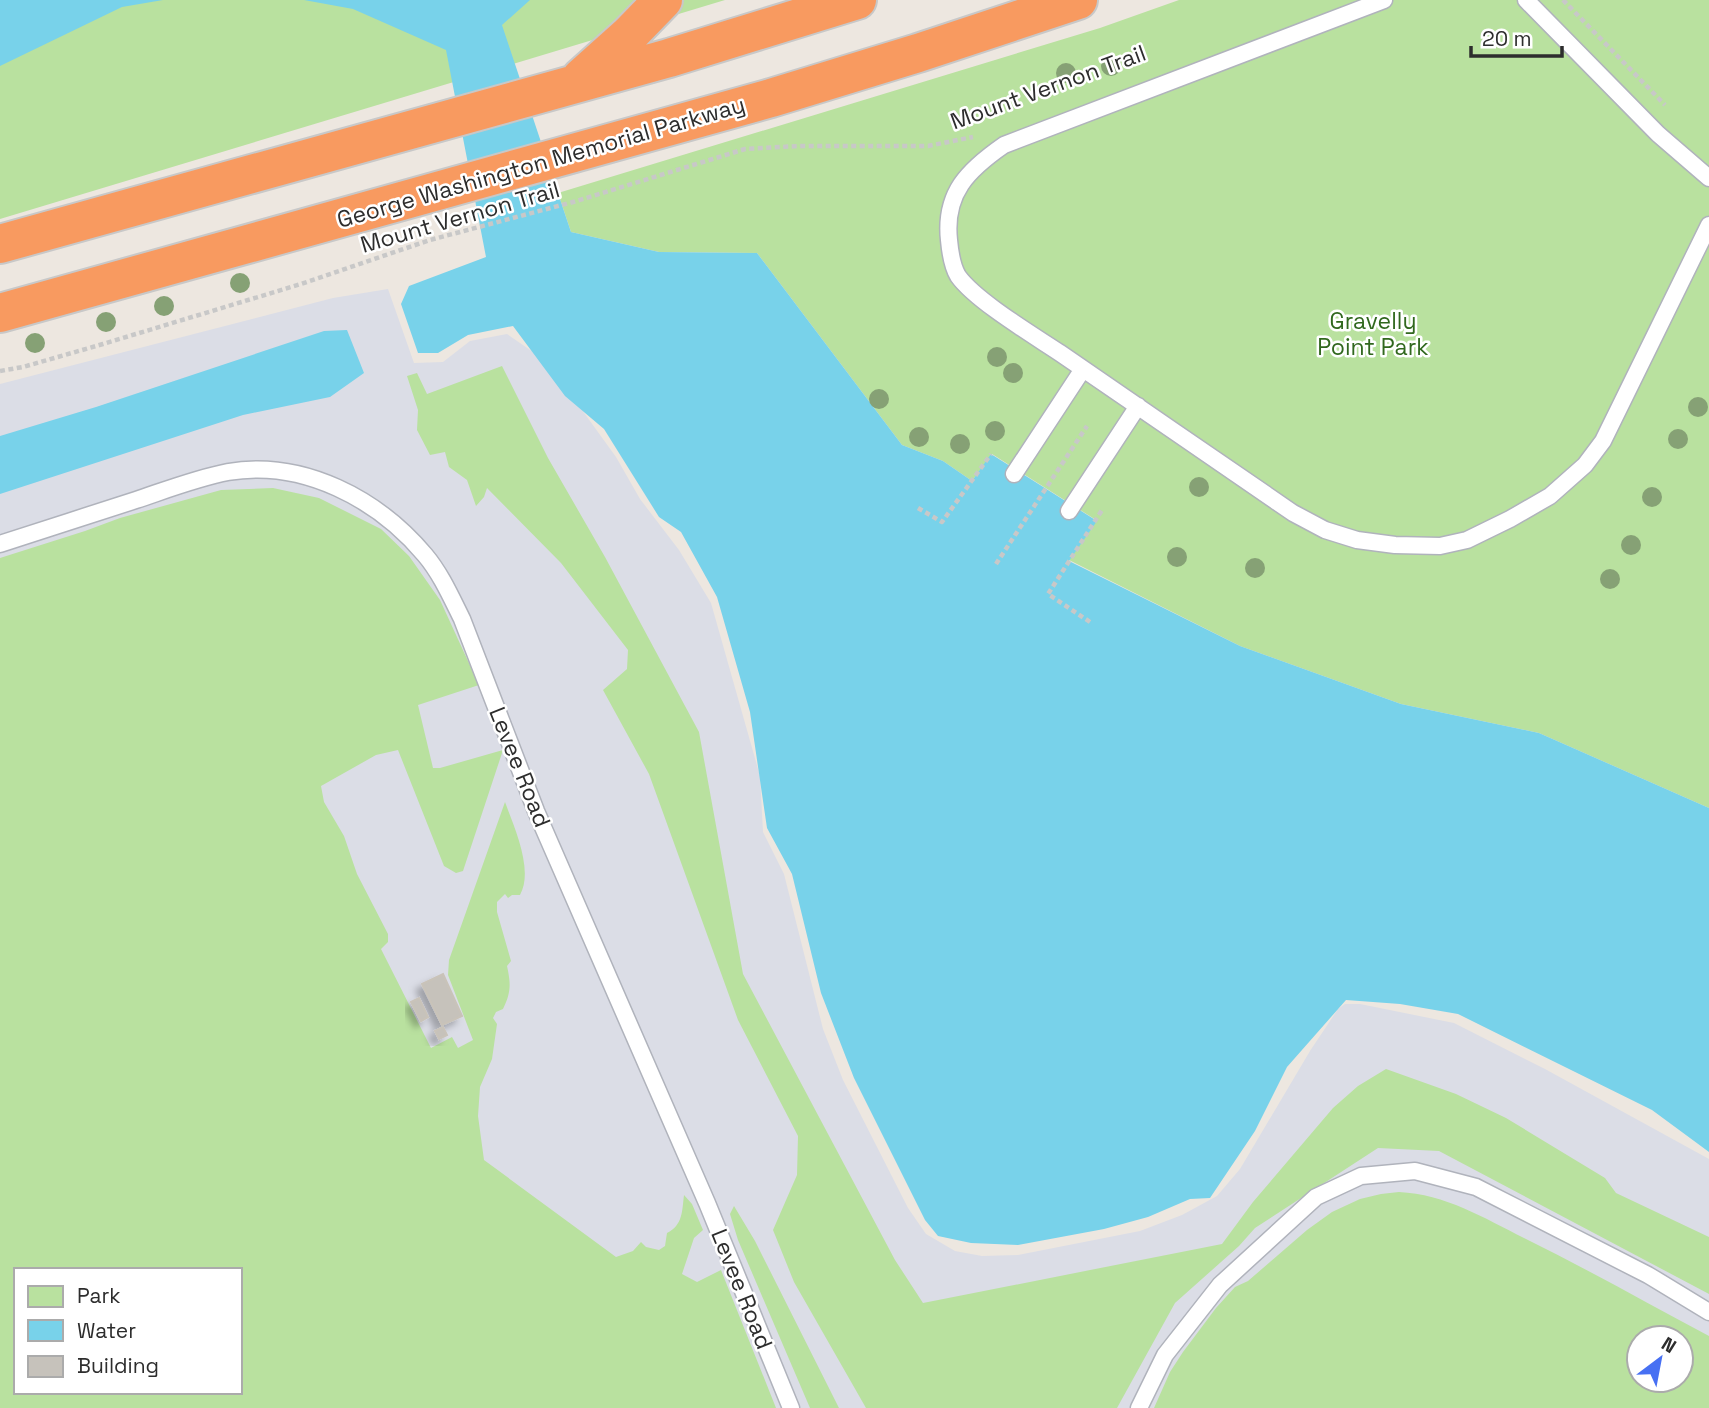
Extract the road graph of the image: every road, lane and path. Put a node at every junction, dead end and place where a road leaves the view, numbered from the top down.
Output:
1 (663, 0) edge
2 (857, 0) edge
3 (1078, 0) edge
4 (1384, 0) edge
5 (1526, 0) edge
6 (1563, 0) edge
7 (573, 84) junction
8 (1674, 114) dead end
9 (986, 132) dead end
10 (1709, 178) edge
11 (1709, 225) edge
12 (0, 244) edge
13 (0, 313) edge
14 (1083, 369) junction
15 (0, 371) edge
16 (1138, 406) junction
17 (1087, 426) dead end
18 (991, 454) dead end
19 (1014, 474) dead end
20 (918, 508) dead end
21 (1102, 510) dead end
22 (1069, 511) dead end
23 (0, 544) edge
24 (996, 564) dead end
25 (1090, 622) dead end
26 (1709, 1311) edge
27 (792, 1408) edge
28 (1139, 1408) edge

1 - 7 highway
2 - 7 highway
3 - 13 highway, George Washington Memorial Parkway
4 - 14 lane
5 - 10 lane
6 - 8 path
7 - 12 highway
9 - 15 path, Mount Vernon Trail
11 - 16 lane
14 - 16 lane
14 - 19 lane
16 - 22 lane
17 - 24 path
18 - 20 path
21 - 25 path
23 - 27 lane, Levee Road
26 - 28 lane

